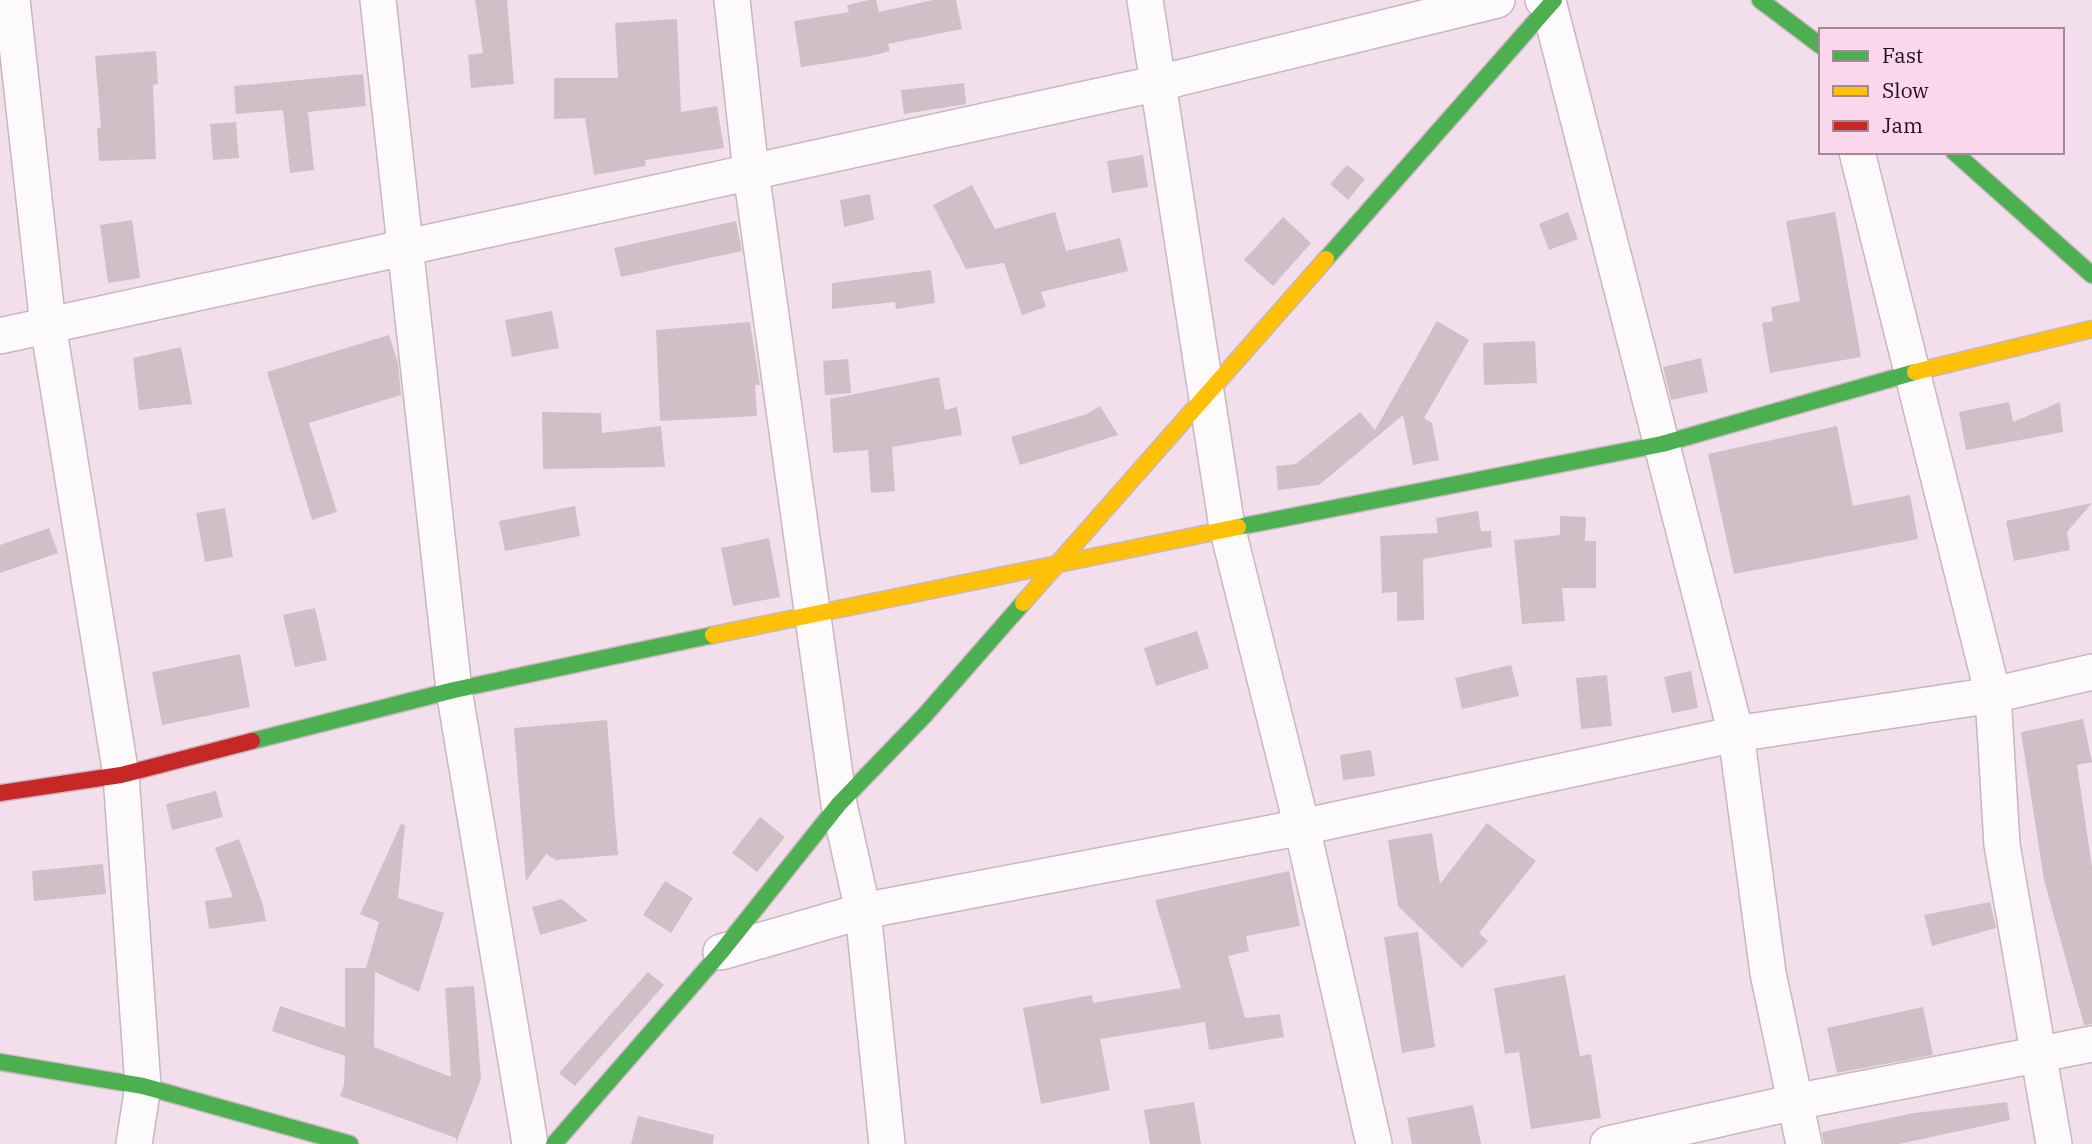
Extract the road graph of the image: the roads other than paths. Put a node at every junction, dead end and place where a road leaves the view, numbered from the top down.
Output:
1 (12, 0) edge
2 (377, 0) edge
3 (732, 0) edge
4 (1145, 0) edge
5 (1497, 0) edge
6 (1760, 0) edge
7 (1549, 2) edge
8 (1819, 44) edge
9 (1159, 83) junction
10 (1857, 154) edge
11 (1956, 154) edge
12 (751, 172) junction
13 (404, 248) junction
14 (2092, 275) edge
15 (48, 325) junction
16 (2092, 329) edge
17 (0, 336) edge
18 (1912, 373) junction
19 (1207, 394) junction
20 (1662, 444) junction
21 (1227, 527) junction
22 (1059, 562) junction
23 (812, 614) junction
24 (2092, 672) edge
25 (454, 690) junction
26 (1993, 695) junction
27 (1736, 734) junction
28 (121, 775) junction
29 (0, 793) edge
30 (839, 804) junction
31 (1302, 827) junction
32 (863, 911) junction
33 (721, 951) junction
34 (2092, 1044) edge
35 (2037, 1056) junction
36 (0, 1062) edge
37 (143, 1086) junction
38 (1795, 1102) junction
39 (134, 1144) edge
40 (350, 1144) edge
41 (530, 1144) edge
42 (554, 1144) edge
43 (887, 1144) edge
44 (1374, 1144) edge
45 (1608, 1144) edge
46 (1804, 1144) edge
47 (2054, 1144) edge

1 - 15 street
2 - 13 street
3 - 12 street
4 - 9 street
5 - 9 street
6 - 8 street
7 - 19 street
7 - 20 street
9 - 12 street
9 - 19 street
10 - 18 street
11 - 14 street
12 - 13 street
12 - 23 street
13 - 15 street
13 - 25 street
15 - 17 street
15 - 28 street
16 - 18 street
18 - 20 street
18 - 26 street
19 - 21 street
19 - 22 street
20 - 21 street
20 - 27 street
21 - 22 street
21 - 31 street
22 - 23 street
22 - 30 street
23 - 25 street
23 - 30 street
24 - 26 street
25 - 28 street
25 - 41 street
26 - 27 street
26 - 35 street
27 - 31 street
27 - 38 street
28 - 29 street
28 - 37 street
30 - 32 street
30 - 33 street
31 - 32 street
31 - 44 street
32 - 33 street
32 - 43 street
33 - 42 street
34 - 35 street
35 - 38 street
35 - 47 street
36 - 37 street
37 - 39 street
37 - 40 street
38 - 45 street
38 - 46 street

